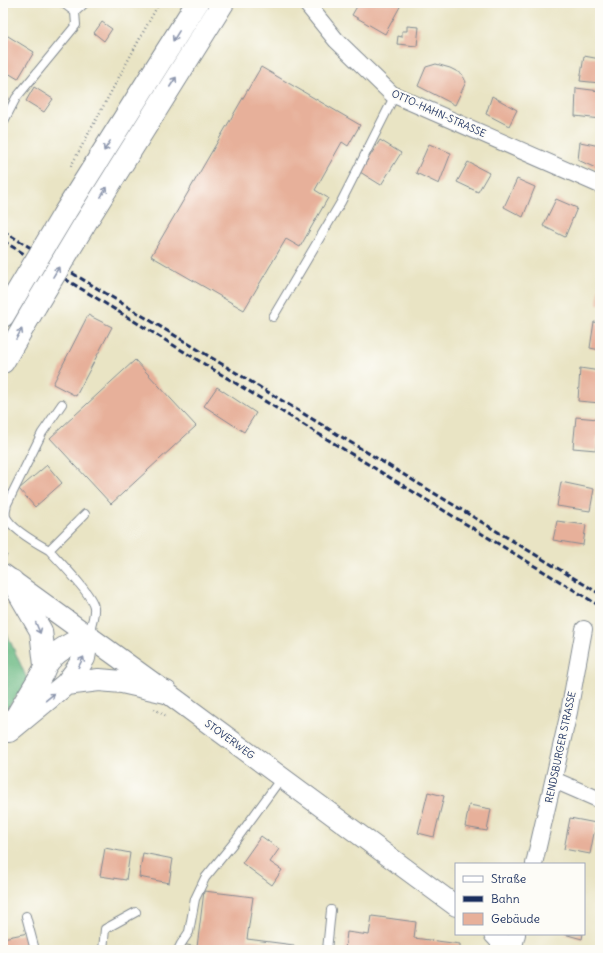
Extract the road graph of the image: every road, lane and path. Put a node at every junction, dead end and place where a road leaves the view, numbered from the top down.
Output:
1 (63, 3) edge
2 (85, 3) edge
3 (159, 3) edge
4 (197, 3) edge
5 (223, 3) edge
6 (306, 3) edge
7 (75, 12) junction
8 (395, 95) junction
9 (3, 123) edge
10 (68, 170) dead end
11 (600, 185) edge
12 (3, 316) edge
13 (273, 317) dead end
14 (3, 362) edge
15 (62, 404) dead end
16 (85, 514) dead end
17 (49, 550) junction
18 (8, 578) edge
19 (584, 629) dead end
20 (88, 635) junction
21 (45, 665) junction
22 (66, 684) junction
23 (166, 692) junction
24 (6, 734) edge
25 (282, 777) junction
26 (554, 780) junction
27 (600, 800) edge
28 (534, 863) edge
29 (455, 905) edge
30 (331, 910) dead end
31 (136, 912) dead end
32 (26, 916) dead end
33 (495, 935) edge
34 (517, 935) edge
35 (35, 950) edge
36 (103, 950) edge
37 (178, 950) edge
38 (327, 950) edge
39 (509, 950) edge
40 (513, 950) edge

1 - 7 lane
2 - 7 lane
3 - 10 path
4 -> 12 highway, bridge
14 -> 5 highway, bridge
6 - 8 street, OTTO-HAHN-STRASSE
7 - 9 lane
8 - 11 street, OTTO-HAHN-STRASSE
8 - 13 lane
15 - 17 lane
16 - 17 lane
17 - 20 lane
18 - 20 street, STOVERWEG
18 -> 21 highway
19 - 26 street, RENDSBURGER STRASSE
20 - 21 highway
22 -> 20 highway
20 - 23 street, STOVERWEG
21 - 24 highway
22 - 23 highway
24 -> 22 highway
23 - 25 street, STOVERWEG
25 - 29 street, STOVERWEG
25 - 37 lane
26 - 27 street
26 - 28 street, RENDSBURGER STRASSE
30 - 38 lane
31 - 36 lane
32 - 35 lane
33 - 39 street
34 - 40 street

